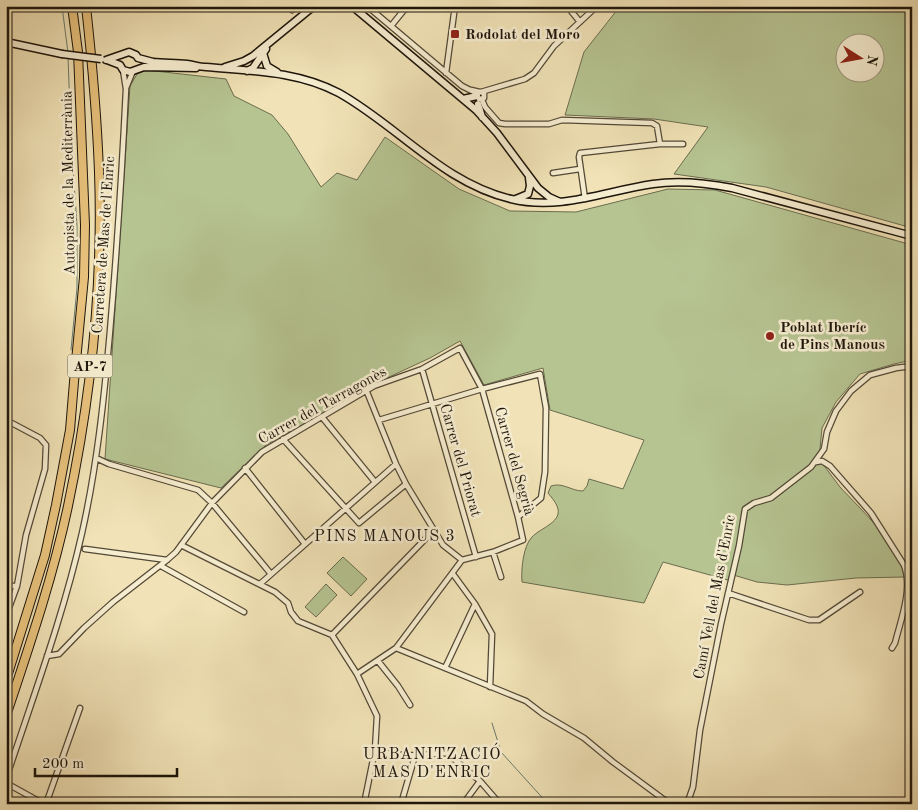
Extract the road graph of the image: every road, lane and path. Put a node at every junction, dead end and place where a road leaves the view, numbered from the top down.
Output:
1 (72, 6) edge
2 (86, 6) edge
3 (314, 6) edge
4 (352, 6) edge
5 (367, 6) edge
6 (418, 6) edge
7 (455, 6) edge
8 (567, 6) edge
9 (597, 6) edge
10 (580, 22) junction
11 (391, 26) junction
12 (6, 42) edge
13 (270, 44) junction
14 (263, 53) junction
15 (123, 54) junction
16 (138, 58) junction
17 (104, 60) junction
18 (203, 67) junction
19 (122, 68) junction
20 (218, 68) junction
21 (135, 70) junction
22 (246, 71) junction
23 (446, 73) junction
24 (280, 74) junction
25 (126, 90) junction
26 (479, 96) junction
27 (463, 99) junction
28 (471, 106) junction
29 (482, 117) junction
30 (660, 144) junction
31 (683, 144) dead end
32 (580, 169) junction
33 (553, 173) dead end
34 (529, 178) junction
35 (539, 189) junction
36 (529, 192) junction
37 (585, 199) junction
38 (512, 200) junction
39 (534, 202) junction
40 (561, 202) junction
41 (912, 236) edge
42 (912, 366) edge
43 (422, 369) junction
44 (482, 389) junction
45 (367, 392) junction
46 (432, 405) junction
47 (322, 417) junction
48 (6, 420) edge
49 (379, 420) junction
50 (283, 439) junction
51 (96, 458) junction
52 (816, 462) junction
53 (396, 464) junction
54 (245, 468) junction
55 (375, 482) junction
56 (406, 484) junction
57 (212, 503) junction
58 (345, 508) junction
59 (518, 517) junction
60 (433, 531) junction
61 (181, 544) junction
62 (305, 544) junction
63 (85, 550) dead end
64 (493, 552) junction
65 (476, 557) junction
66 (168, 560) junction
67 (462, 560) junction
68 (161, 566) junction
69 (272, 574) junction
70 (453, 574) junction
71 (501, 577) dead end
72 (260, 584) junction
73 (6, 586) edge
74 (17, 586) junction
75 (728, 592) junction
76 (860, 592) dead end
77 (475, 604) junction
78 (244, 612) dead end
79 (6, 616) edge
80 (332, 635) junction
81 (396, 648) junction
82 (892, 648) dead end
83 (47, 656) junction
84 (378, 661) junction
85 (445, 668) junction
86 (357, 674) junction
87 (6, 680) edge
88 (490, 687) junction
89 (410, 705) dead end
90 (80, 708) dead end
91 (6, 716) edge
92 (375, 750) junction
93 (415, 756) junction
94 (6, 779) edge
95 (480, 781) junction
96 (6, 783) edge
97 (45, 804) edge
98 (364, 804) edge
99 (401, 804) edge
100 (463, 804) edge
101 (500, 804) edge
102 (670, 804) edge
103 (687, 804) edge

1 - 87 highway, Autopista de la Mediterrània / AP-7
2 - 91 highway, Autopista de la Mediterrània / AP-7
3 - 13 main road
4 - 27 main road
5 - 11 street
6 - 11 street
7 - 23 street
8 - 10 street
9 - 10 street
10 - 26 street
11 - 23 street
12 - 17 main road, bridge
13 - 14 main road
13 - 20 main road
14 - 22 main road
14 - 24 main road
15 - 16 main road
15 - 17 main road
15 - 19 main road
16 - 18 main road
16 - 21 main road
17 - 19 main road
18 - 20 main road
18 - 21 main road
19 - 21 main road
19 - 25 street
20 - 22 main road
21 - 25 street
22 - 24 main road
23 - 26 street
24 - 38 main road
25 - 51 street, Carretera de Mas de l'Enric
26 - 27 main road
26 - 28 main road
26 - 29 main road
26 - 30 street
27 - 28 main road
28 - 29 main road
29 - 34 main road
30 - 31 street
30 - 32 street
32 - 33 street
32 - 37 street
34 - 35 main road
34 - 36 main road
35 - 36 main road
35 - 39 main road
35 - 40 main road
36 - 38 main road
36 - 39 main road
37 - 40 main road
37 - 41 main road
38 - 39 main road
39 - 40 main road
42 - 52 street, Camí Vell del Mas d'Enric
43 - 44 street, Carrer del Tarragonès
43 - 45 street, Carrer del Tarragonès
43 - 46 street, Carrer del Priorat
44 - 46 street
44 - 59 street, Carrer del Segrià
44 - 59 street
45 - 47 street, Carrer del Tarragonès
45 - 49 street
46 - 49 street
46 - 65 street, Carrer del Priorat
47 - 50 street, Carrer del Tarragonès
47 - 55 street
48 - 74 street
49 - 53 street
50 - 54 street, Carrer del Tarragonès
50 - 58 street
51 - 57 street
51 - 83 street, Carretera de Mas de l'Enric
52 - 75 street, Camí Vell del Mas d'Enric
52 - 82 street
53 - 55 street
53 - 56 street
54 - 57 street, Carrer del Tarragonès
54 - 62 street
55 - 58 street
56 - 58 street
56 - 60 street
57 - 61 street, Carrer del Tarragonès
57 - 69 street
58 - 62 street
59 - 64 street, Carrer del Segrià
60 - 67 street
60 - 80 street
61 - 66 street, Carrer del Tarragonès
61 - 72 street
62 - 69 street
63 - 66 street
64 - 65 street
64 - 71 street
65 - 67 street
66 - 68 street, Carrer del Tarragonès
67 - 70 street
68 - 78 street
68 - 83 street, Carrer del Tarragonès
69 - 72 street
70 - 77 street
70 - 81 street
72 - 80 street
73 - 74 street
74 - 79 street
75 - 76 street
75 - 103 street, Camí Vell del Mas d'Enric
77 - 85 street
77 - 88 street
80 - 86 street
81 - 84 street
81 - 85 street
83 - 94 street, Carretera de Mas de l'Enric
84 - 86 street
84 - 89 street
85 - 88 street
86 - 92 street
88 - 102 street
90 - 97 street
92 - 93 street
92 - 98 street
93 - 95 street
93 - 99 street
95 - 100 street
95 - 101 street
96 - 97 street

